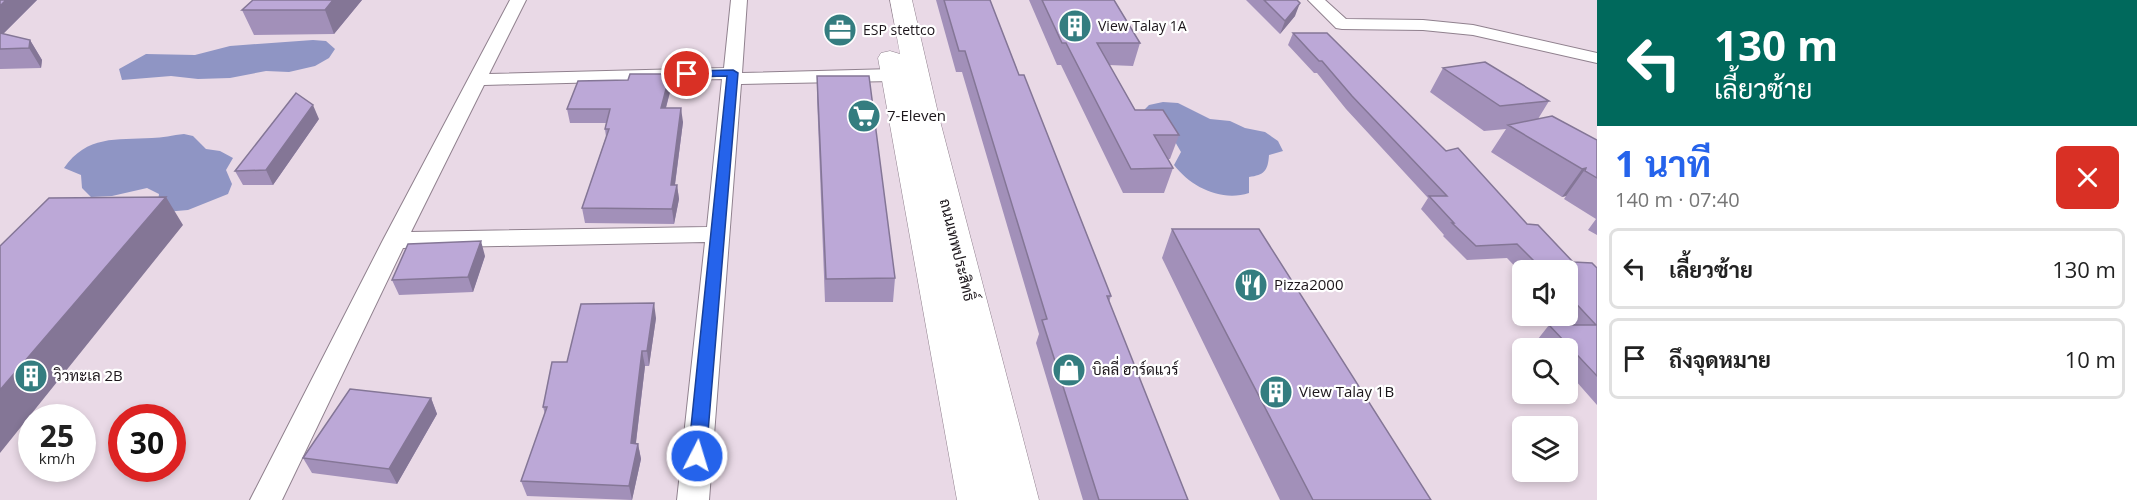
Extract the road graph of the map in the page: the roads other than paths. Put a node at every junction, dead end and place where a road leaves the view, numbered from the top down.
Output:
1 (518, 0) edge
2 (739, 0) edge
3 (879, 0) edge
4 (901, 0) edge
5 (1316, 0) edge
6 (1597, 58) edge
7 (893, 75) junction
8 (733, 76) junction
9 (477, 80) junction
10 (718, 234) junction
11 (395, 240) junction
12 (266, 500) edge
13 (693, 500) edge
14 (979, 500) edge
15 (1017, 500) edge

1 - 9 street
2 - 8 street
3 - 7 main road, ถนนเทพประสิทธิ์
4 - 15 main road, ถนนเทพประสิทธิ์
5 - 6 street
7 - 8 street
7 - 14 main road, ถนนเทพประสิทธิ์
8 - 9 street
8 - 10 street
9 - 11 street
10 - 11 street
10 - 13 street
11 - 12 street

